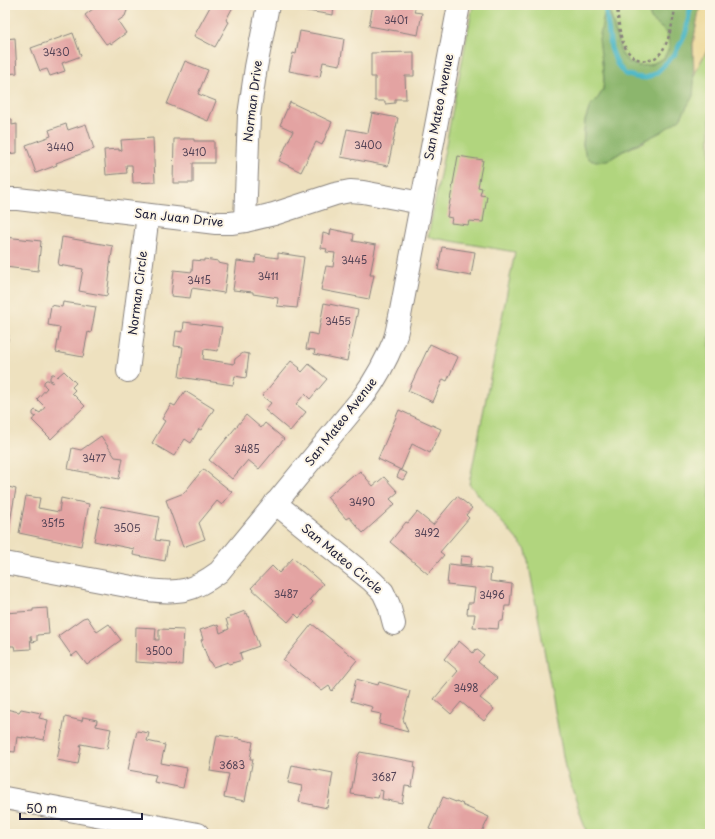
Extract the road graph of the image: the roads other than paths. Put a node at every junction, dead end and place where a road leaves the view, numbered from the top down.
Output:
1 (268, 5) edge
2 (458, 5) edge
3 (5, 199) edge
4 (421, 203) junction
5 (148, 215) junction
6 (245, 221) junction
7 (128, 371) dead end
8 (276, 504) junction
9 (5, 563) edge
10 (394, 624) dead end
11 (5, 798) edge
12 (189, 833) edge

1 - 6 street, Norman Drive
2 - 4 street, San Mateo Avenue
3 - 5 street, San Juan Drive
4 - 6 street, San Juan Drive
4 - 8 street, San Mateo Avenue
5 - 6 street, San Juan Drive
5 - 7 street, Norman Circle
8 - 9 street, San Mateo Avenue
8 - 10 street, San Mateo Circle
11 - 12 street

